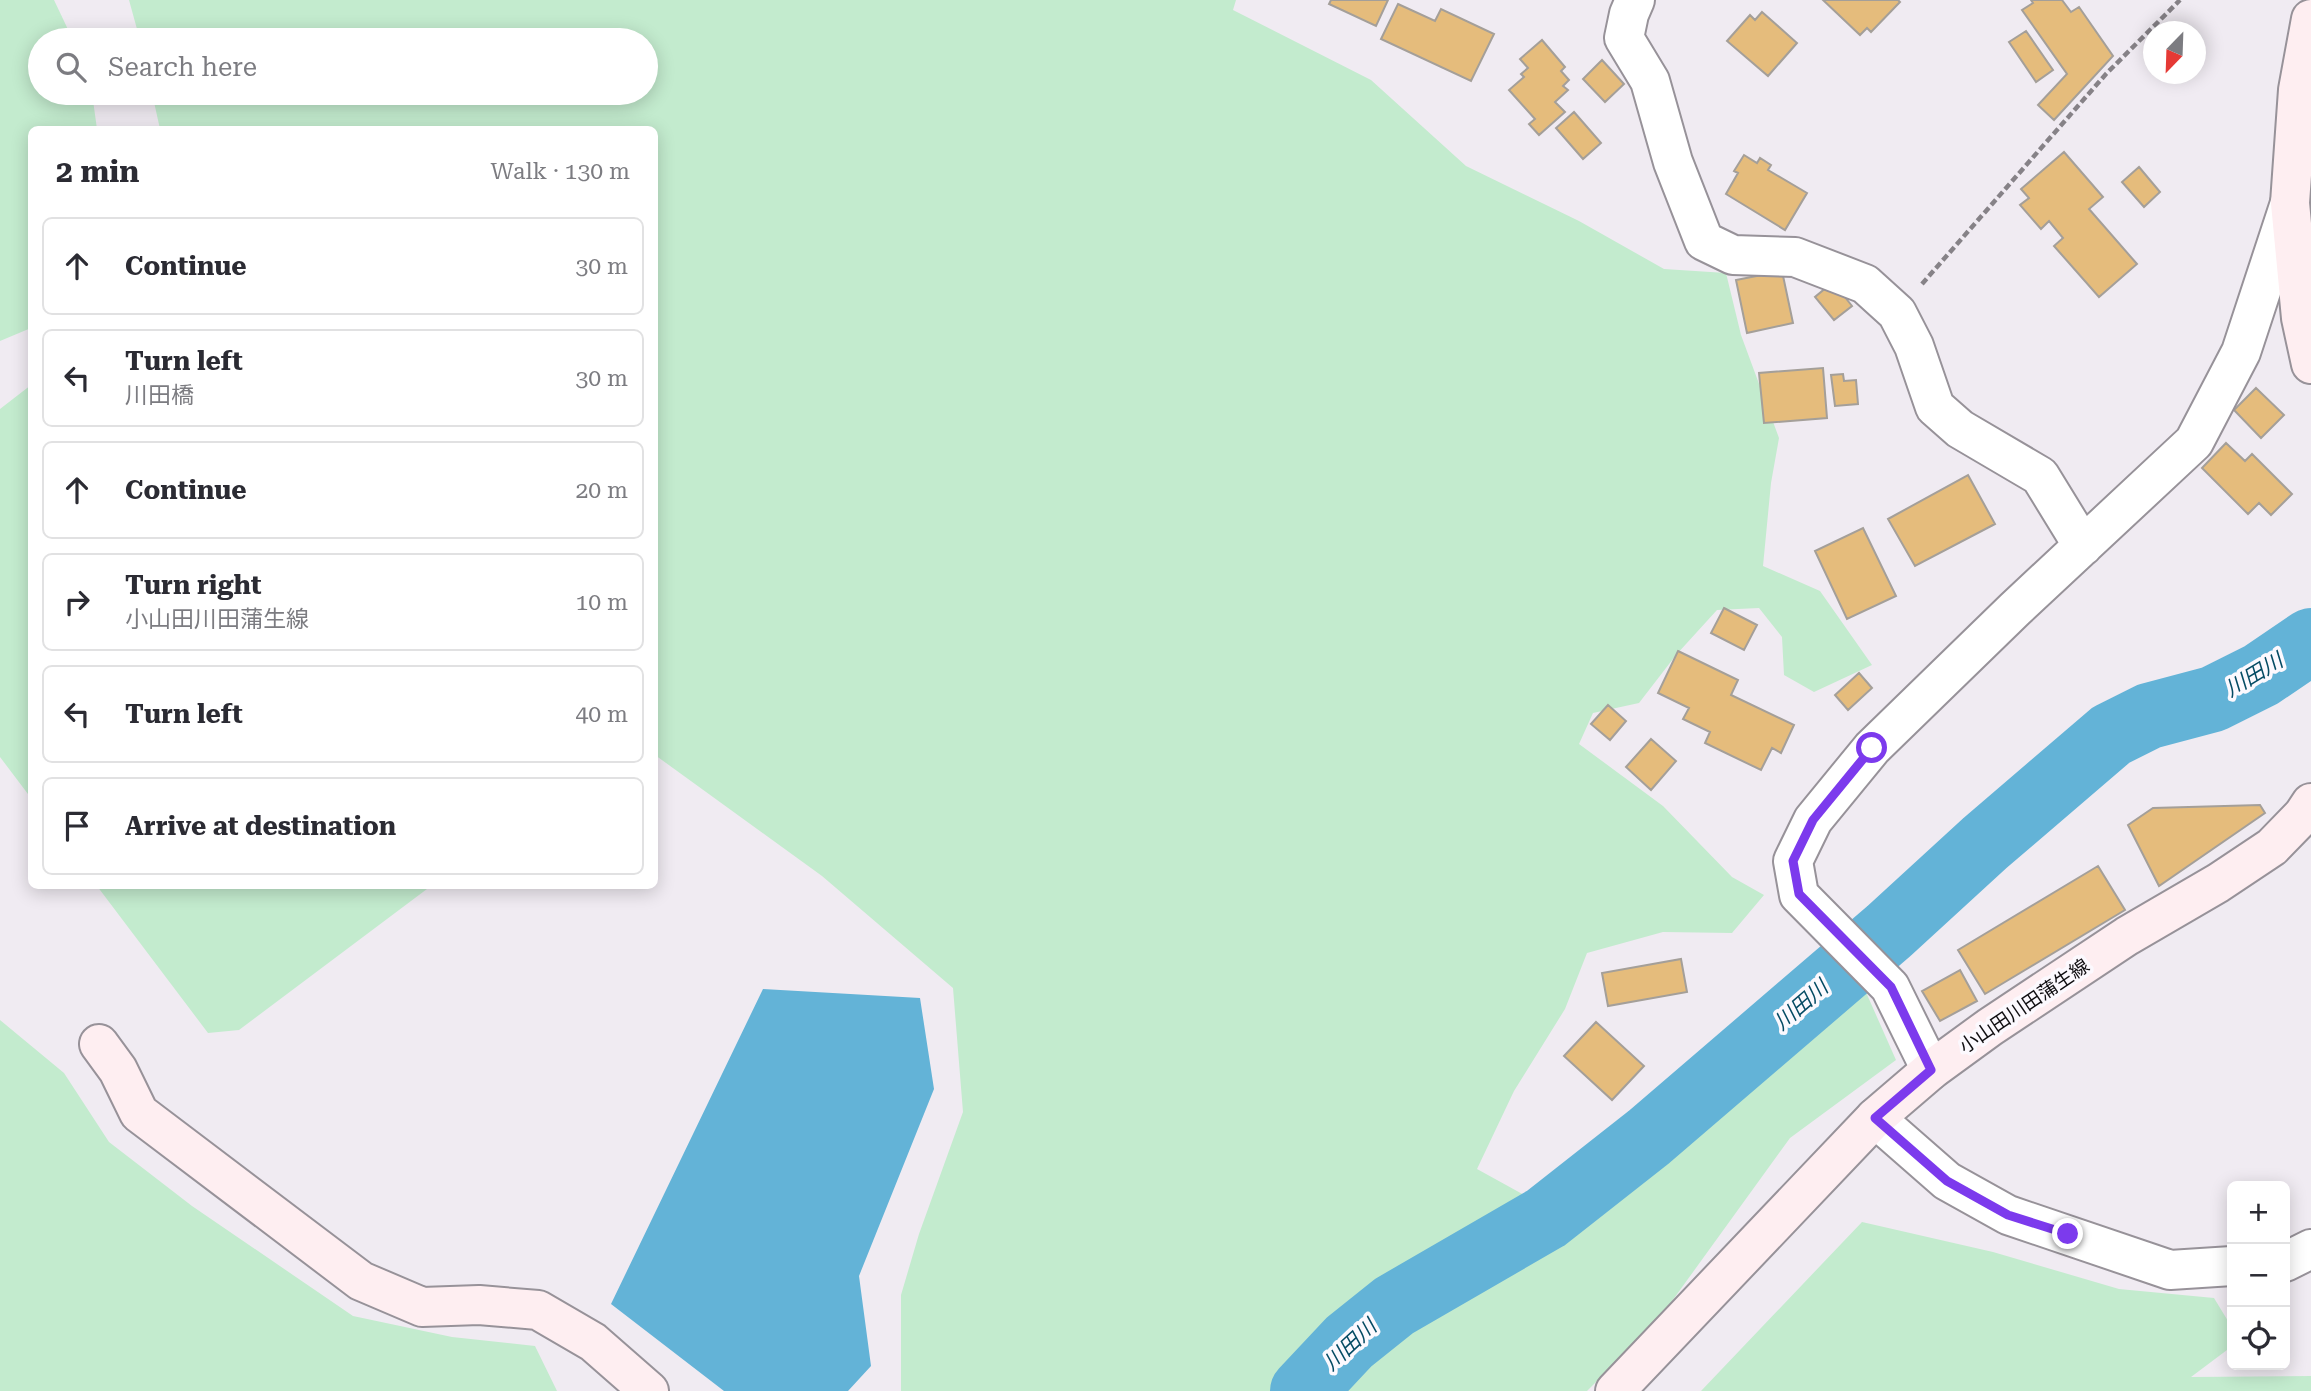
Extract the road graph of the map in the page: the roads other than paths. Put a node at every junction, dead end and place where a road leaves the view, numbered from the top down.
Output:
1 (1635, 0) edge
2 (2311, 19) edge
3 (2290, 203) junction
4 (2311, 364) edge
5 (2083, 546) junction
6 (2311, 803) edge
7 (99, 1044) dead end
8 (1931, 1070) junction
9 (1875, 1118) junction
10 (2311, 1249) edge
11 (2290, 1260) edge
12 (2227, 1266) edge
13 (649, 1391) edge
14 (1615, 1391) edge

1 - 5 street
2 - 3 main road
3 - 4 main road
3 - 5 street
5 - 8 street
6 - 8 main road, 小山田川田蒲生線
7 - 13 main road
8 - 9 main road, 小山田川田蒲生線
9 - 12 street
9 - 14 main road, 小山田川田蒲生線
10 - 11 street

